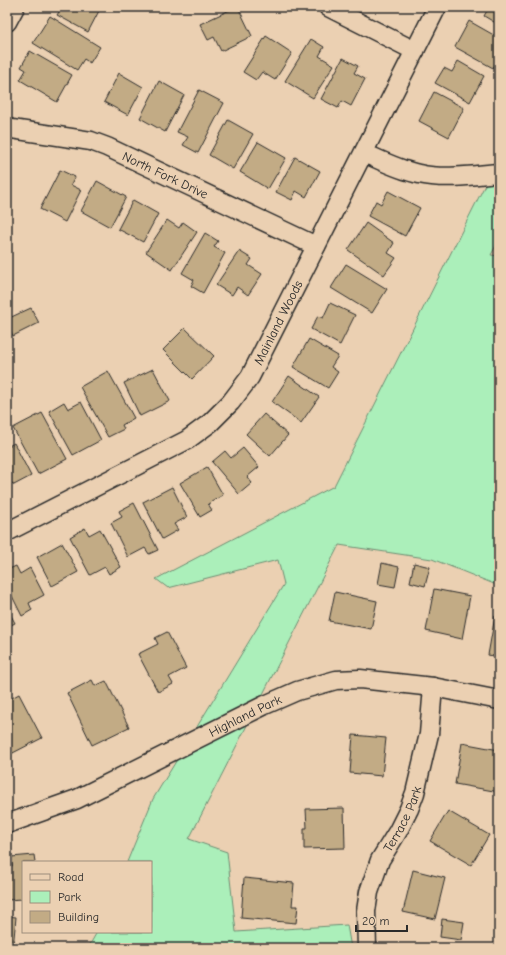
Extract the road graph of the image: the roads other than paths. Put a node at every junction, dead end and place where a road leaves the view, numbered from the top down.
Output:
1 (15, 7) edge
2 (328, 7) edge
3 (437, 7) edge
4 (7, 22) edge
5 (415, 50) junction
6 (7, 127) edge
7 (364, 153) junction
8 (499, 173) edge
9 (316, 246) junction
10 (7, 532) edge
11 (433, 687) junction
12 (499, 700) edge
13 (7, 824) edge
14 (367, 948) edge

1 - 4 street
2 - 5 street
3 - 5 street, Mainland Woods
5 - 7 street, Mainland Woods
6 - 9 street, North Fork Drive
7 - 8 street
7 - 9 street, Mainland Woods
9 - 10 street, Mainland Woods
11 - 12 street, Highland Park
11 - 13 street, Highland Park
11 - 14 street, Terrace Park

